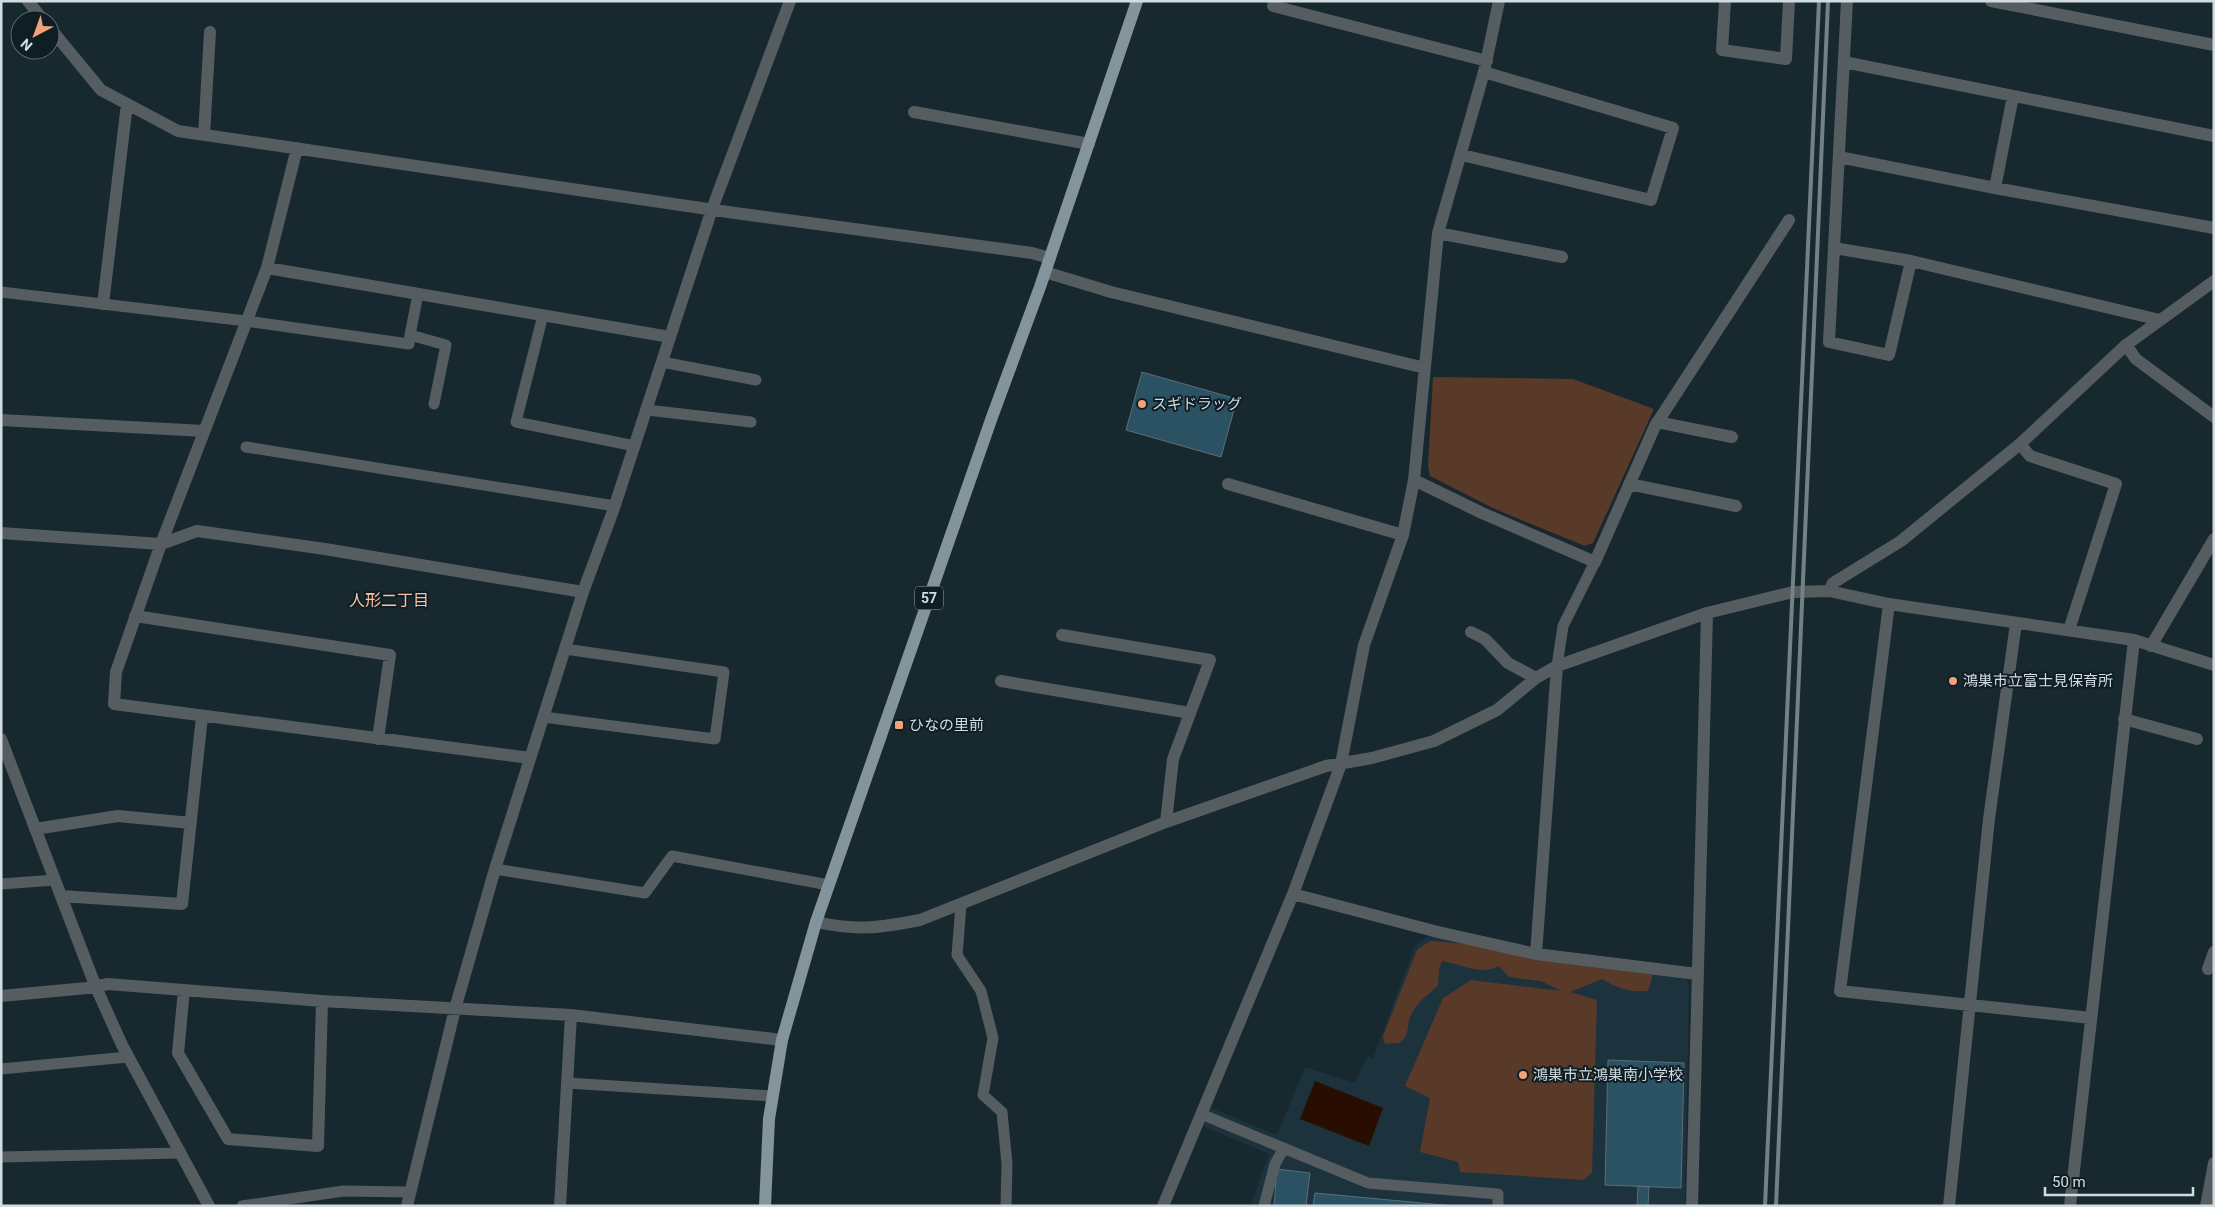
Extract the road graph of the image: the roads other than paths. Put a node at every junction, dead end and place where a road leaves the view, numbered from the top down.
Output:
1 (790, 1) edge
2 (1137, 1) edge
3 (1500, 1) edge
4 (1725, 1) edge
5 (1789, 1) edge
6 (1847, 1) edge
7 (1991, 1) edge
8 (1273, 6) dead end
9 (210, 32) dead end
10 (60, 40) edge
11 (2214, 45) edge
12 (1844, 62) junction
13 (1486, 66) junction
14 (2013, 96) junction
15 (127, 104) junction
16 (914, 112) dead end
17 (204, 135) junction
18 (2214, 136) edge
19 (1089, 144) junction
20 (297, 148) junction
21 (1462, 155) junction
22 (1839, 157) junction
23 (1995, 188) junction
24 (712, 209) junction
25 (1789, 220) dead end
26 (2214, 228) edge
27 (1438, 232) junction
28 (1834, 248) junction
29 (1562, 257) dead end
30 (1050, 258) junction
31 (1911, 261) junction
32 (267, 268) junction
33 (1046, 272) junction
34 (2214, 281) edge
35 (1, 292) edge
36 (418, 294) junction
37 (103, 304) junction
38 (543, 315) junction
39 (2160, 320) junction
40 (246, 321) junction
41 (410, 335) junction
42 (670, 337) junction
43 (2126, 345) junction
44 (662, 362) junction
45 (1425, 368) junction
46 (756, 380) dead end
47 (434, 404) dead end
48 (647, 410) junction
49 (2214, 417) edge
50 (1, 420) edge
51 (751, 422) dead end
52 (1657, 422) junction
53 (204, 431) junction
54 (1732, 437) dead end
55 (2020, 444) junction
56 (635, 446) junction
57 (246, 447) dead end
58 (1414, 480) junction
59 (1228, 484) dead end
60 (1629, 484) junction
61 (615, 506) junction
62 (1736, 506) dead end
63 (1, 533) edge
64 (1403, 535) junction
65 (2214, 539) edge
66 (161, 544) junction
67 (1594, 562) junction
68 (1829, 591) junction
69 (583, 592) junction
70 (1889, 604) junction
71 (1707, 613) junction
72 (136, 616) junction
73 (2016, 623) junction
74 (2069, 630) junction
75 (1471, 632) dead end
76 (1062, 634) dead end
77 (2134, 640) junction
78 (2151, 646) junction
79 (565, 648) junction
80 (2214, 665) edge
81 (1557, 666) junction
82 (1536, 678) junction
83 (1001, 681) dead end
84 (1190, 713) junction
85 (202, 716) junction
86 (543, 717) junction
87 (2124, 719) junction
88 (1, 738) edge
89 (378, 739) junction
90 (2197, 739) dead end
91 (530, 758) junction
92 (1341, 764) junction
93 (1166, 822) junction
94 (191, 823) junction
95 (35, 829) junction
96 (495, 869) junction
97 (55, 880) junction
98 (1, 884) edge
99 (829, 885) junction
100 (1293, 894) junction
101 (61, 896) junction
102 (961, 905) junction
103 (816, 922) junction
104 (2214, 952) edge
105 (1536, 954) junction
106 (2208, 969) dead end
107 (1698, 974) junction
108 (95, 985) junction
109 (184, 990) junction
110 (1, 996) edge
111 (322, 1001) junction
112 (1969, 1004) junction
113 (455, 1009) junction
114 (571, 1015) junction
115 (2091, 1018) junction
116 (782, 1040) junction
117 (128, 1057) junction
118 (1, 1069) edge
119 (567, 1082) junction
120 (772, 1096) junction
121 (1201, 1114) junction
122 (1284, 1148) junction
123 (181, 1153) junction
124 (1, 1157) edge
125 (2214, 1163) edge
126 (409, 1192) junction
127 (209, 1206) edge
128 (242, 1206) edge
129 (407, 1206) edge
130 (560, 1206) edge
131 (765, 1206) edge
132 (1006, 1206) edge
133 (1163, 1206) edge
134 (1264, 1206) edge
135 (1498, 1206) edge
136 (1692, 1206) edge
137 (1949, 1206) edge
138 (2070, 1206) edge
139 (2206, 1206) edge

1 - 24 street
2 - 19 main road, 57
3 - 13 street
4 - 5 street
6 - 12 street
7 - 11 street
8 - 13 street
9 - 17 street
10 - 15 street
12 - 14 street
12 - 22 street
13 - 21 street
13 - 21 street
14 - 18 street
14 - 23 street
15 - 17 street
15 - 37 street
16 - 19 street
17 - 20 street
19 - 30 main road, 57
20 - 24 street
20 - 32 street
21 - 27 street
22 - 23 street
22 - 28 street
23 - 26 street
24 - 30 street
24 - 42 street
25 - 52 street
27 - 29 street
27 - 45 street
28 - 31 street
28 - 31 street
30 - 33 main road, 57
31 - 39 street
32 - 36 street
32 - 40 street
33 - 45 street
33 - 99 main road, 57
34 - 39 street
35 - 37 lane
36 - 38 street
36 - 41 lane
37 - 40 lane
38 - 42 street
38 - 56 lane
39 - 43 street
40 - 41 lane
40 - 53 street
41 - 47 lane
42 - 44 street
43 - 49 street
43 - 55 street
44 - 46 lane
44 - 48 street
45 - 58 street
48 - 51 lane
48 - 56 street
50 - 53 street
52 - 54 street
52 - 60 street
53 - 66 street
55 - 68 street
55 - 74 street
56 - 61 street
57 - 61 lane
58 - 64 street
58 - 67 street
59 - 64 street
60 - 62 street
60 - 67 street
61 - 69 street
63 - 66 street
64 - 92 street
65 - 78 street
66 - 69 street
66 - 72 street
67 - 81 lane
68 - 70 street
68 - 71 street
69 - 79 street
70 - 73 street
70 - 112 street
71 - 81 street
71 - 107 street
72 - 85 street
72 - 89 street
73 - 74 street
73 - 112 street
74 - 77 street
75 - 82 street
76 - 84 street
77 - 78 street
77 - 87 street
78 - 80 street
79 - 86 street
79 - 86 lane
81 - 82 street
81 - 105 street
82 - 92 street
83 - 84 street
84 - 93 street
85 - 89 street
85 - 94 street
86 - 91 street
87 - 90 street
87 - 115 street
88 - 95 street
89 - 91 street
91 - 96 street
92 - 93 street
92 - 100 street
93 - 102 street
94 - 95 street
94 - 101 street
95 - 97 street
96 - 99 lane
96 - 113 street
97 - 98 lane
97 - 101 street
99 - 103 main road, 57
100 - 105 street
100 - 121 street
101 - 108 street
102 - 103 street
102 - 132 lane
103 - 116 main road, 57
104 - 106 street
105 - 107 street
107 - 136 street
108 - 109 street
108 - 110 street
108 - 117 street
109 - 111 street
109 - 111 street
111 - 113 street
112 - 115 street
112 - 137 street
113 - 114 street
113 - 126 street
114 - 116 street
114 - 119 street
115 - 138 street
116 - 120 main road, 57
117 - 118 lane
117 - 123 street
119 - 120 lane
119 - 130 street
120 - 131 main road, 57
121 - 122 lane
121 - 133 street
122 - 134 lane
122 - 135 lane
123 - 124 lane
123 - 127 street
125 - 139 street
126 - 128 lane
126 - 129 street

